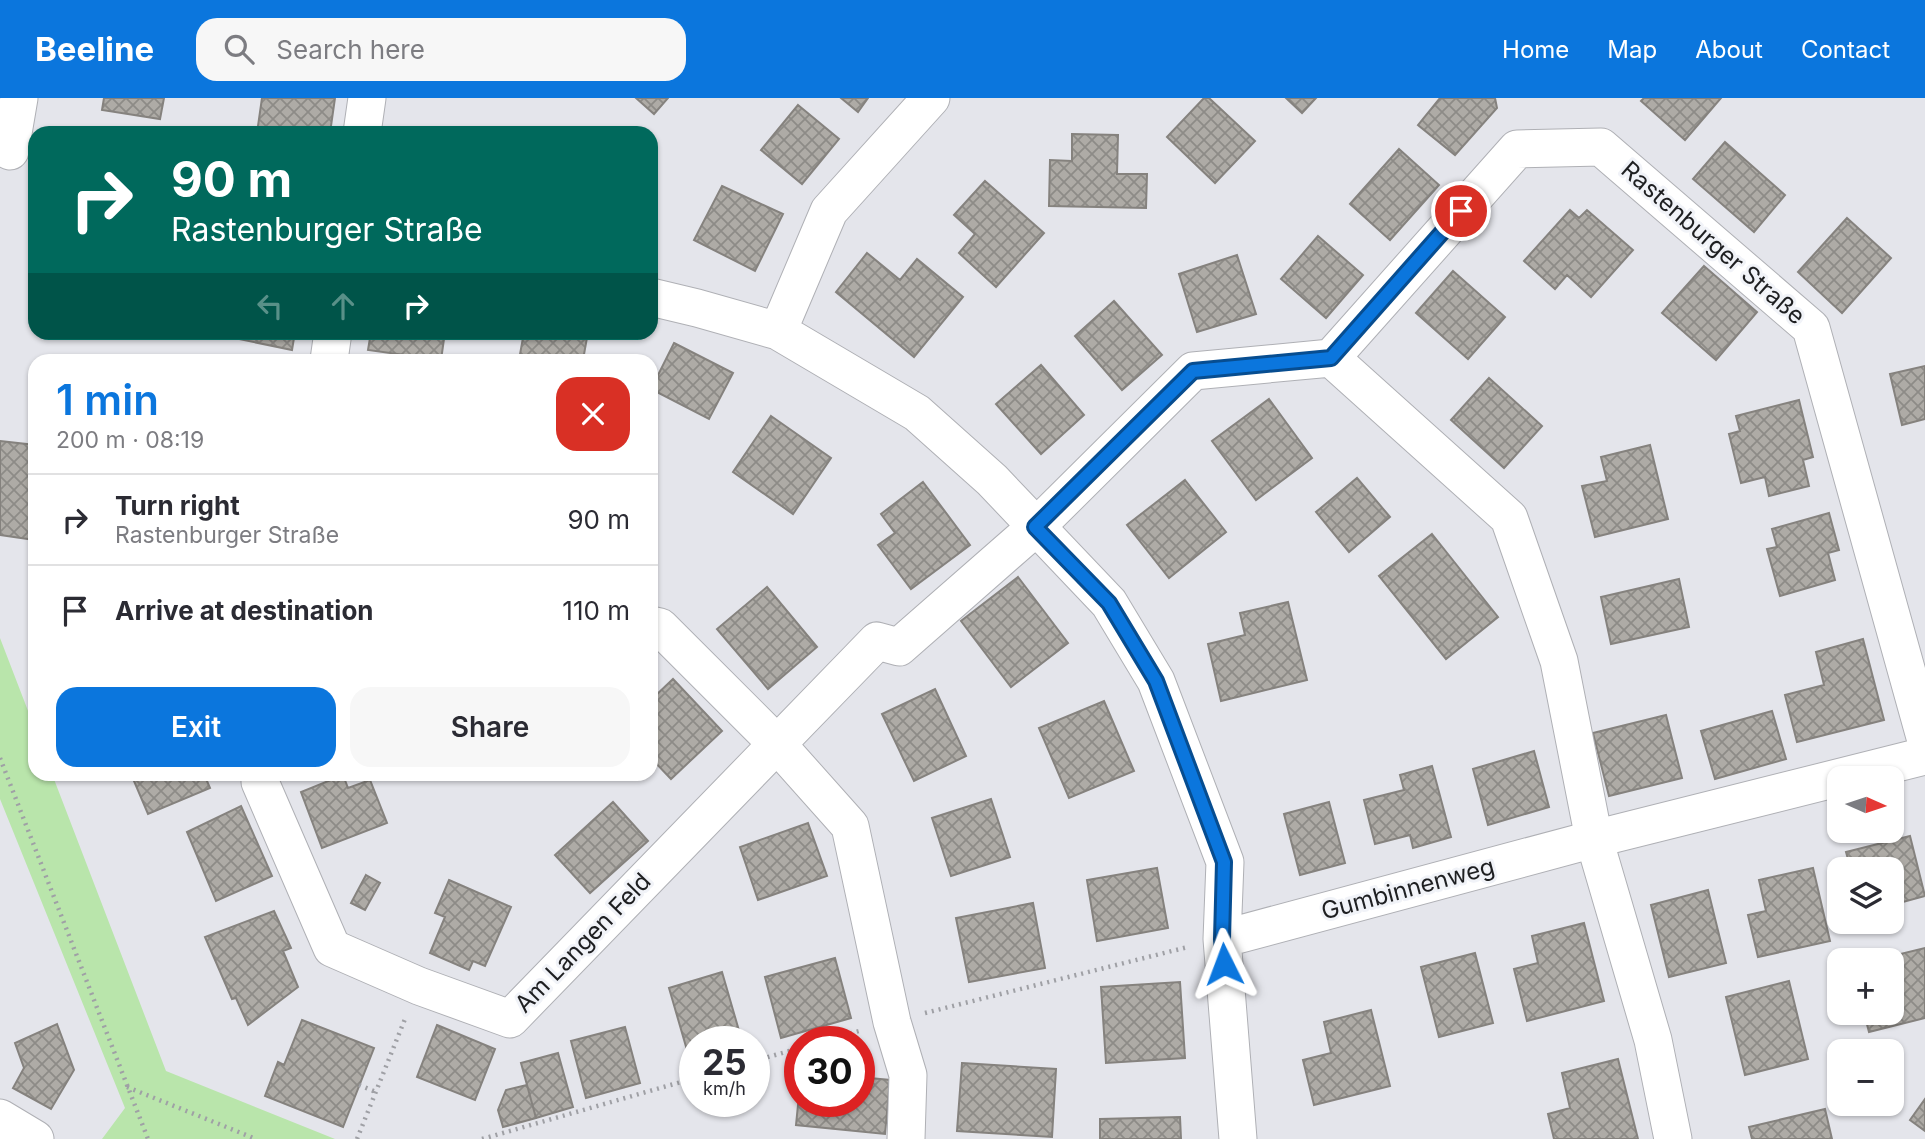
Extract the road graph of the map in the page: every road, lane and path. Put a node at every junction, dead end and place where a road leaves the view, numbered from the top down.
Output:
1 (19, 98) edge
2 (367, 98) edge
3 (931, 98) edge
4 (363, 126) edge
5 (15, 152) edge
6 (658, 299) edge
7 (778, 331) junction
8 (1331, 358) junction
9 (1035, 527) junction
10 (658, 627) edge
11 (1925, 737) edge
12 (776, 743) junction
13 (1925, 756) edge
14 (0, 758) edge
15 (260, 781) edge
16 (1594, 839) junction
17 (1222, 939) junction
18 (419, 986) junction
19 (892, 1022) junction
20 (875, 1027) edge
21 (679, 1083) edge
22 (359, 1085) dead end
23 (127, 1087) junction
24 (376, 1092) junction
25 (0, 1118) edge
26 (144, 1131) junction
27 (35, 1139) edge
28 (138, 1139) edge
29 (148, 1139) edge
30 (256, 1139) edge
31 (357, 1139) edge
32 (482, 1139) edge
33 (906, 1139) edge
34 (1238, 1139) edge
35 (1673, 1139) edge

1 - 5 street
2 - 4 street
3 - 7 street
6 - 7 street
7 - 9 street
8 - 9 street
8 - 11 street, Rastenburger Straße
8 - 16 street
9 - 12 street, Am Langen Feld
9 - 17 street
10 - 12 street
12 - 18 street, Am Langen Feld
12 - 19 street
13 - 16 street, Gumbinnenweg
14 - 23 path
15 - 18 street, Am Langen Feld
16 - 17 street, Gumbinnenweg
16 - 35 street
17 - 19 path
17 - 34 street
18 - 24 path
19 - 20 path
19 - 33 street
21 - 32 path
22 - 24 path
23 - 26 path
23 - 30 path
24 - 31 path
25 - 27 street
26 - 28 path
26 - 29 path

